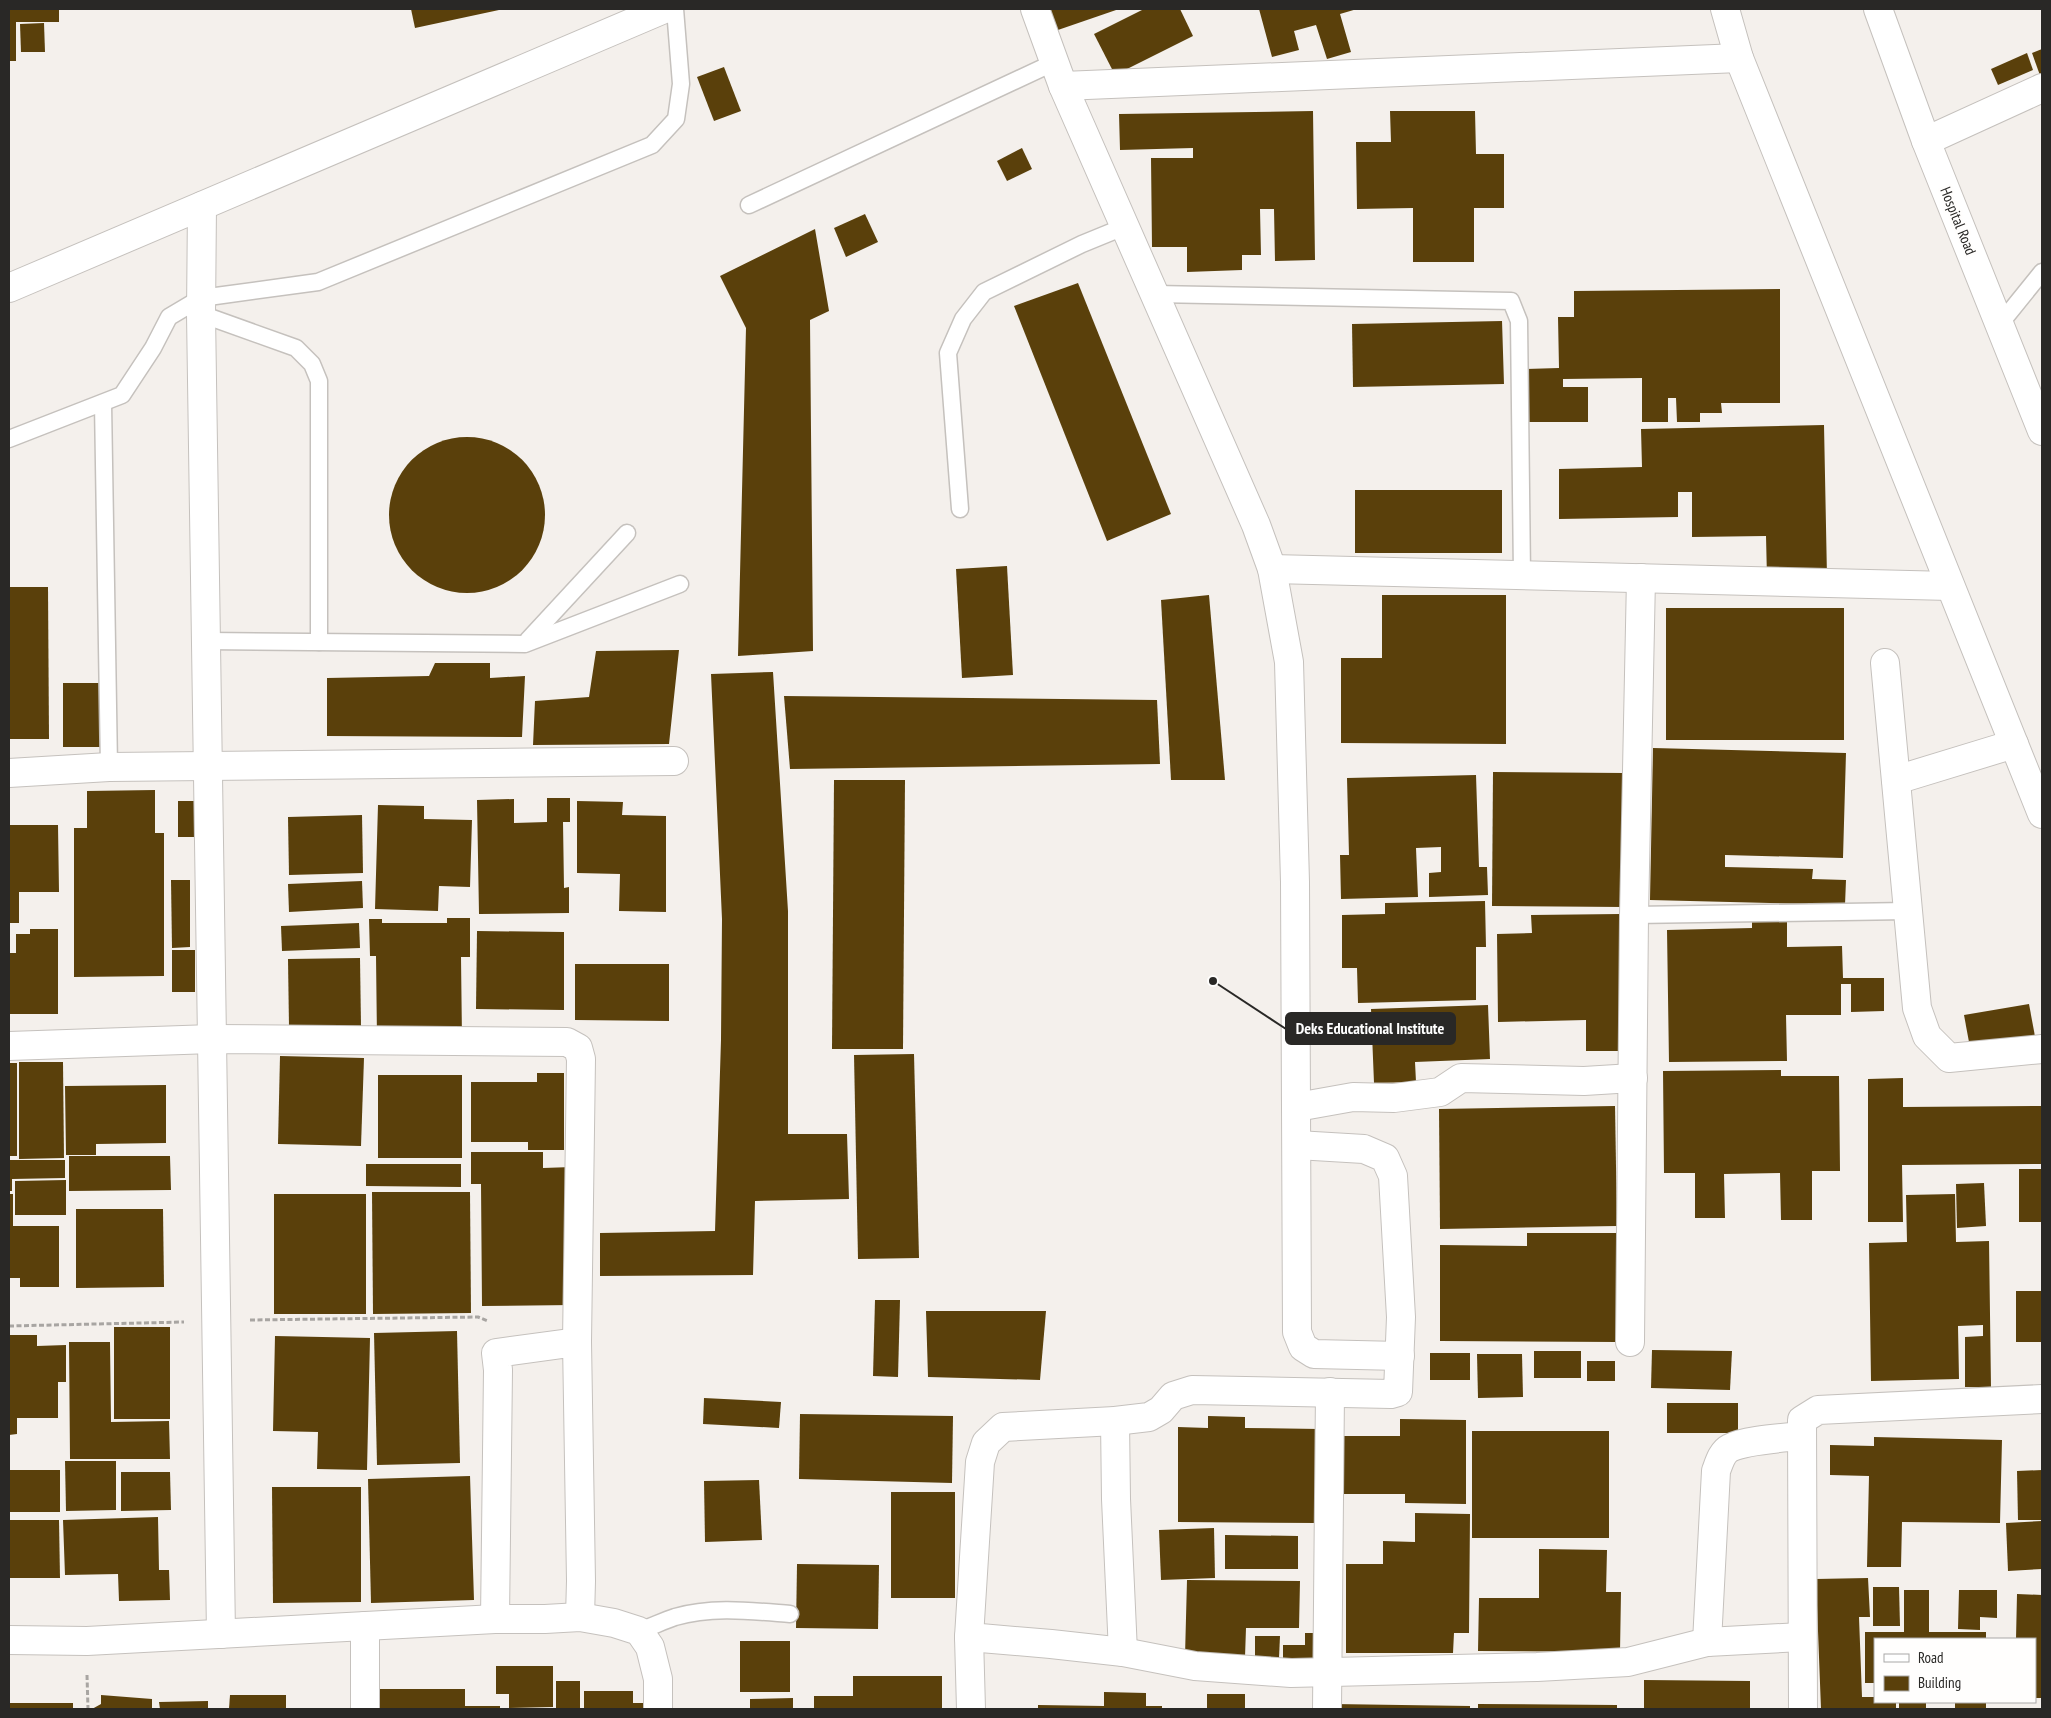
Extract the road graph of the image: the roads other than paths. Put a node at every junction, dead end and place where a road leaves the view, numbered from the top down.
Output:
1 (664, 9) edge
2 (675, 9) edge
3 (1035, 9) edge
4 (1725, 9) edge
5 (1878, 9) edge
6 (1739, 58) junction
7 (1059, 74) junction
8 (2042, 88) edge
9 (1926, 140) junction
10 (749, 205) dead end
11 (202, 206) junction
12 (1126, 226) junction
13 (2042, 272) edge
14 (9, 288) edge
15 (1155, 294) junction
16 (202, 306) junction
17 (2000, 324) junction
18 (102, 403) junction
19 (2042, 431) edge
20 (9, 438) edge
21 (960, 509) dead end
22 (627, 533) dead end
23 (1272, 569) junction
24 (1522, 575) junction
25 (1641, 578) junction
26 (680, 584) dead end
27 (1950, 586) junction
28 (206, 641) junction
29 (319, 642) junction
30 (525, 644) junction
31 (1886, 663) dead end
32 (2014, 744) junction
33 (674, 761) dead end
34 (109, 767) junction
35 (208, 767) junction
36 (9, 773) edge
37 (1896, 780) junction
38 (2042, 814) edge
39 (1908, 911) junction
40 (1634, 916) junction
41 (212, 1039) junction
42 (9, 1046) edge
43 (2042, 1049) edge
44 (1633, 1078) junction
45 (1297, 1107) junction
46 (1297, 1145) junction
47 (576, 1342) junction
48 (1630, 1342) dead end
49 (1400, 1356) junction
50 (1330, 1392) junction
51 (2042, 1399) edge
52 (1115, 1421) junction
53 (1801, 1436) junction
54 (790, 1614) dead end
55 (580, 1617) junction
56 (495, 1618) junction
57 (364, 1626) junction
58 (639, 1631) junction
59 (221, 1634) junction
60 (969, 1637) junction
61 (1801, 1637) junction
62 (9, 1640) edge
63 (1707, 1642) junction
64 (1123, 1652) junction
65 (1328, 1673) junction
66 (364, 1709) edge
67 (658, 1709) edge
68 (972, 1709) edge
69 (1328, 1709) edge
70 (1802, 1709) edge

1 - 11 street
2 - 16 lane
3 - 7 street
4 - 6 street
5 - 9 street, Hospital Road
6 - 7 street
6 - 27 street
7 - 10 lane
7 - 12 street
8 - 9 street
9 - 17 street, Hospital Road
11 - 14 street
11 - 16 street
12 - 15 street
12 - 21 lane
13 - 17 lane
15 - 23 street
15 - 24 lane
16 - 18 lane
16 - 28 street
16 - 29 lane
17 - 19 street, Hospital Road
18 - 20 lane
18 - 34 lane
22 - 30 lane
23 - 24 street
23 - 45 street
24 - 25 street
25 - 27 street
25 - 40 street
26 - 30 lane
27 - 32 street
28 - 29 lane
28 - 35 street
29 - 30 lane
31 - 37 street
32 - 37 street
32 - 38 street
33 - 35 street
34 - 35 street
34 - 36 street
35 - 41 street
37 - 39 street
39 - 40 lane
39 - 43 street
40 - 44 street
41 - 42 street
41 - 47 street
41 - 59 street
44 - 45 street
44 - 48 street
45 - 46 street
46 - 49 street
46 - 49 street
47 - 55 street
47 - 56 street
49 - 50 street
50 - 52 street
50 - 65 street
51 - 53 street
52 - 60 street
52 - 64 street
53 - 61 street
53 - 63 street
54 - 58 lane
55 - 56 street
55 - 58 street
56 - 57 street
57 - 59 street
57 - 66 street
58 - 67 street
59 - 62 street
60 - 64 street
60 - 68 street
61 - 63 street
61 - 70 street
63 - 65 street
64 - 65 street
65 - 69 street

